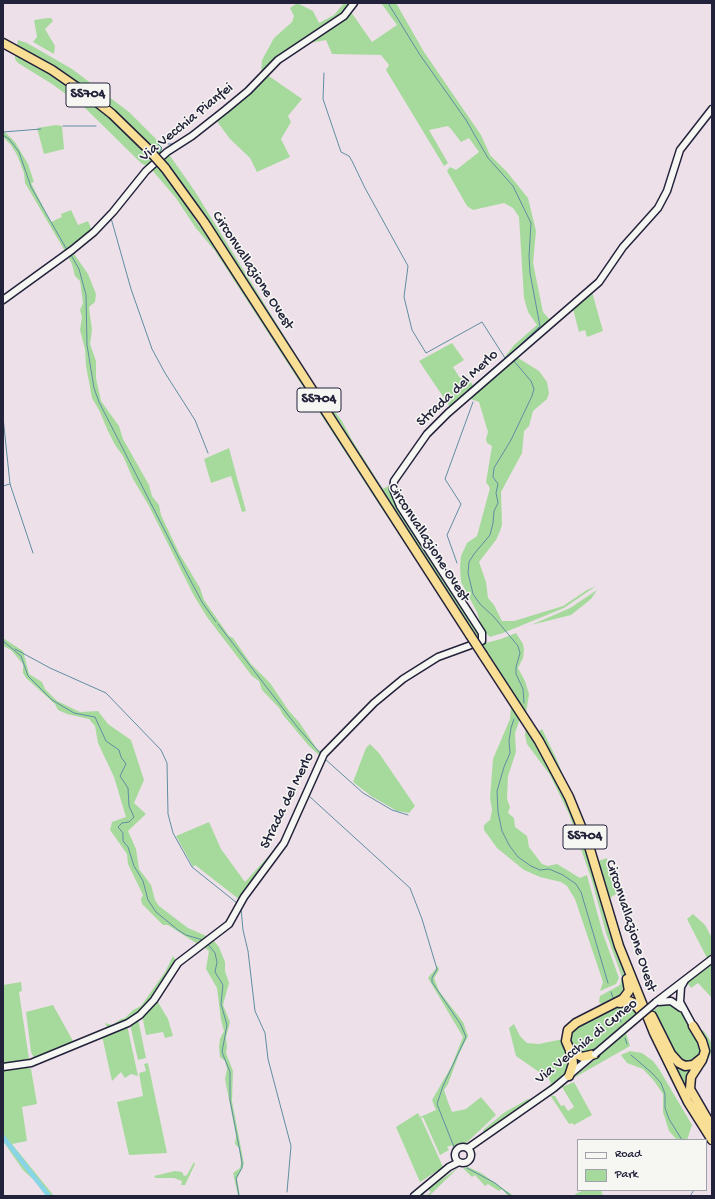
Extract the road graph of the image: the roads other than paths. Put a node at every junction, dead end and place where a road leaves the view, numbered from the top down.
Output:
1 (354, 3) edge
2 (3, 43) edge
3 (712, 110) edge
4 (3, 300) edge
5 (619, 946) junction
6 (711, 960) edge
7 (686, 979) junction
8 (632, 980) junction
9 (670, 991) junction
10 (679, 998) junction
11 (656, 1002) junction
12 (673, 1002) junction
13 (617, 1003) junction
14 (681, 1008) junction
15 (692, 1026) joint
16 (657, 1041) junction
17 (595, 1054) junction
18 (703, 1057) junction
19 (576, 1059) junction
20 (582, 1065) junction
21 (3, 1067) edge
22 (569, 1076) junction
23 (712, 1127) edge
24 (712, 1140) edge
25 (469, 1150) junction
26 (457, 1160) junction
27 (414, 1196) edge

1 - 4 street, Via Vecchia Pianfei
2 - 5 highway, Circonvallazione Ovest / SS704, bridge
3 - 21 street, Strada del Merlo
5 - 8 highway, Circonvallazione Ovest / SS704
5 - 13 highway
6 - 7 street, Via Vecchia di Cuneo
7 - 9 street, Via Vecchia di Cuneo
7 - 10 street
8 - 16 highway, Circonvallazione Ovest / SS704
8 - 18 highway
9 - 10 street
9 - 11 street, Via Vecchia di Cuneo
9 - 12 street
10 - 14 street
11 - 12 street
11 - 17 street, Via Vecchia di Cuneo, bridge
12 - 14 street
13 - 16 highway
13 - 19 highway
14 - 15 street
15 - 18 highway
16 - 24 highway, Circonvallazione Ovest / SS704
17 - 19 highway
17 - 20 street, Via Vecchia di Cuneo
18 - 23 highway
19 - 20 highway
19 - 22 highway
20 - 22 street, Via Vecchia di Cuneo
22 - 25 street, Via Vecchia di Cuneo
25 - 26 street, Via Vecchia di Cuneo
25 - 26 street, Via Vecchia di Cuneo
26 - 27 street, Via Vecchia di Cuneo

